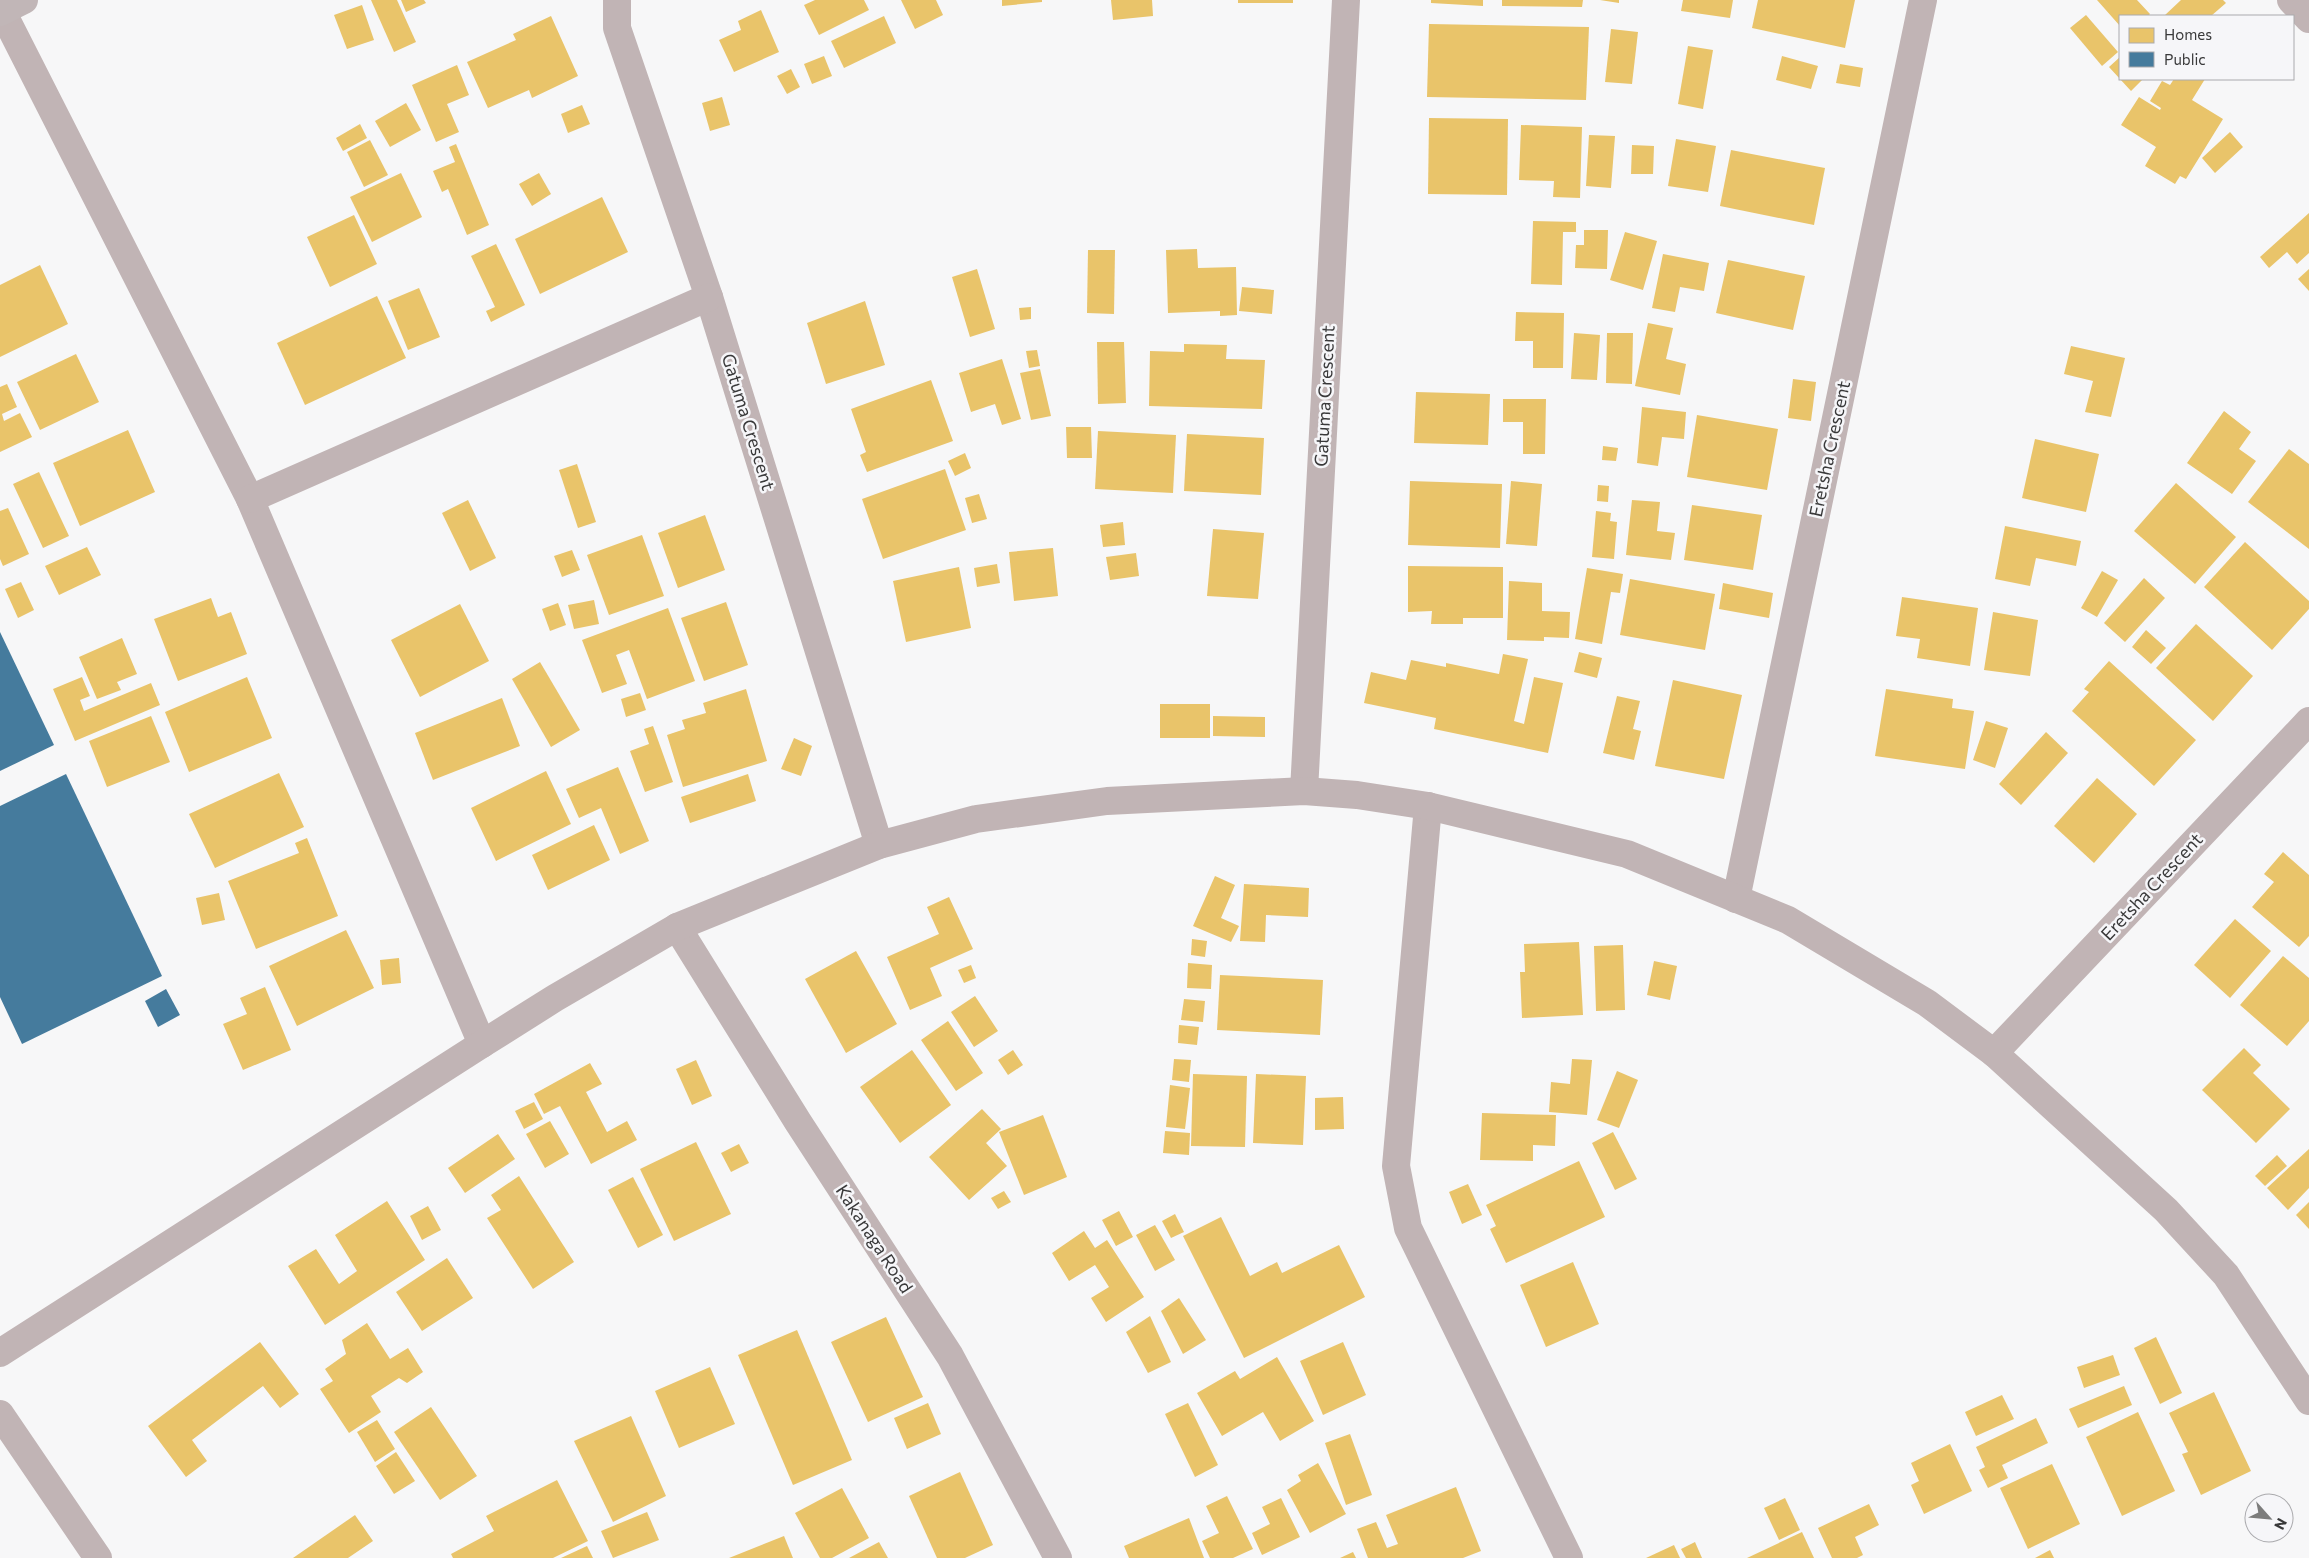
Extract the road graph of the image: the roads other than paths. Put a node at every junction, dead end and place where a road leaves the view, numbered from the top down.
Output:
1 (617, 0) edge
2 (1346, 0) edge
3 (1924, 0) edge
4 (2291, 0) edge
5 (9, 7) edge
6 (2309, 20) edge
7 (709, 297) junction
8 (250, 499) junction
9 (2309, 721) edge
10 (1304, 791) junction
11 (1428, 806) junction
12 (879, 845) junction
13 (1736, 899) junction
14 (677, 927) junction
15 (482, 1044) junction
16 (1994, 1053) junction
17 (0, 1353) edge
18 (2309, 1401) edge
19 (0, 1414) edge
20 (98, 1558) edge
21 (1058, 1558) edge
22 (1568, 1558) edge

1 - 7 street, Gatuma Crescent
2 - 10 street, Gatuma Crescent
3 - 13 street, Eretsha Crescent
4 - 6 street
5 - 8 street
7 - 8 street
7 - 12 street, Gatuma Crescent
8 - 15 street
9 - 16 street, Eretsha Crescent
10 - 11 street
10 - 12 street
11 - 13 street
11 - 22 street
12 - 14 street
13 - 16 street
14 - 15 street
14 - 21 street, Kakanaga Road
15 - 17 street
16 - 18 street
19 - 20 street

